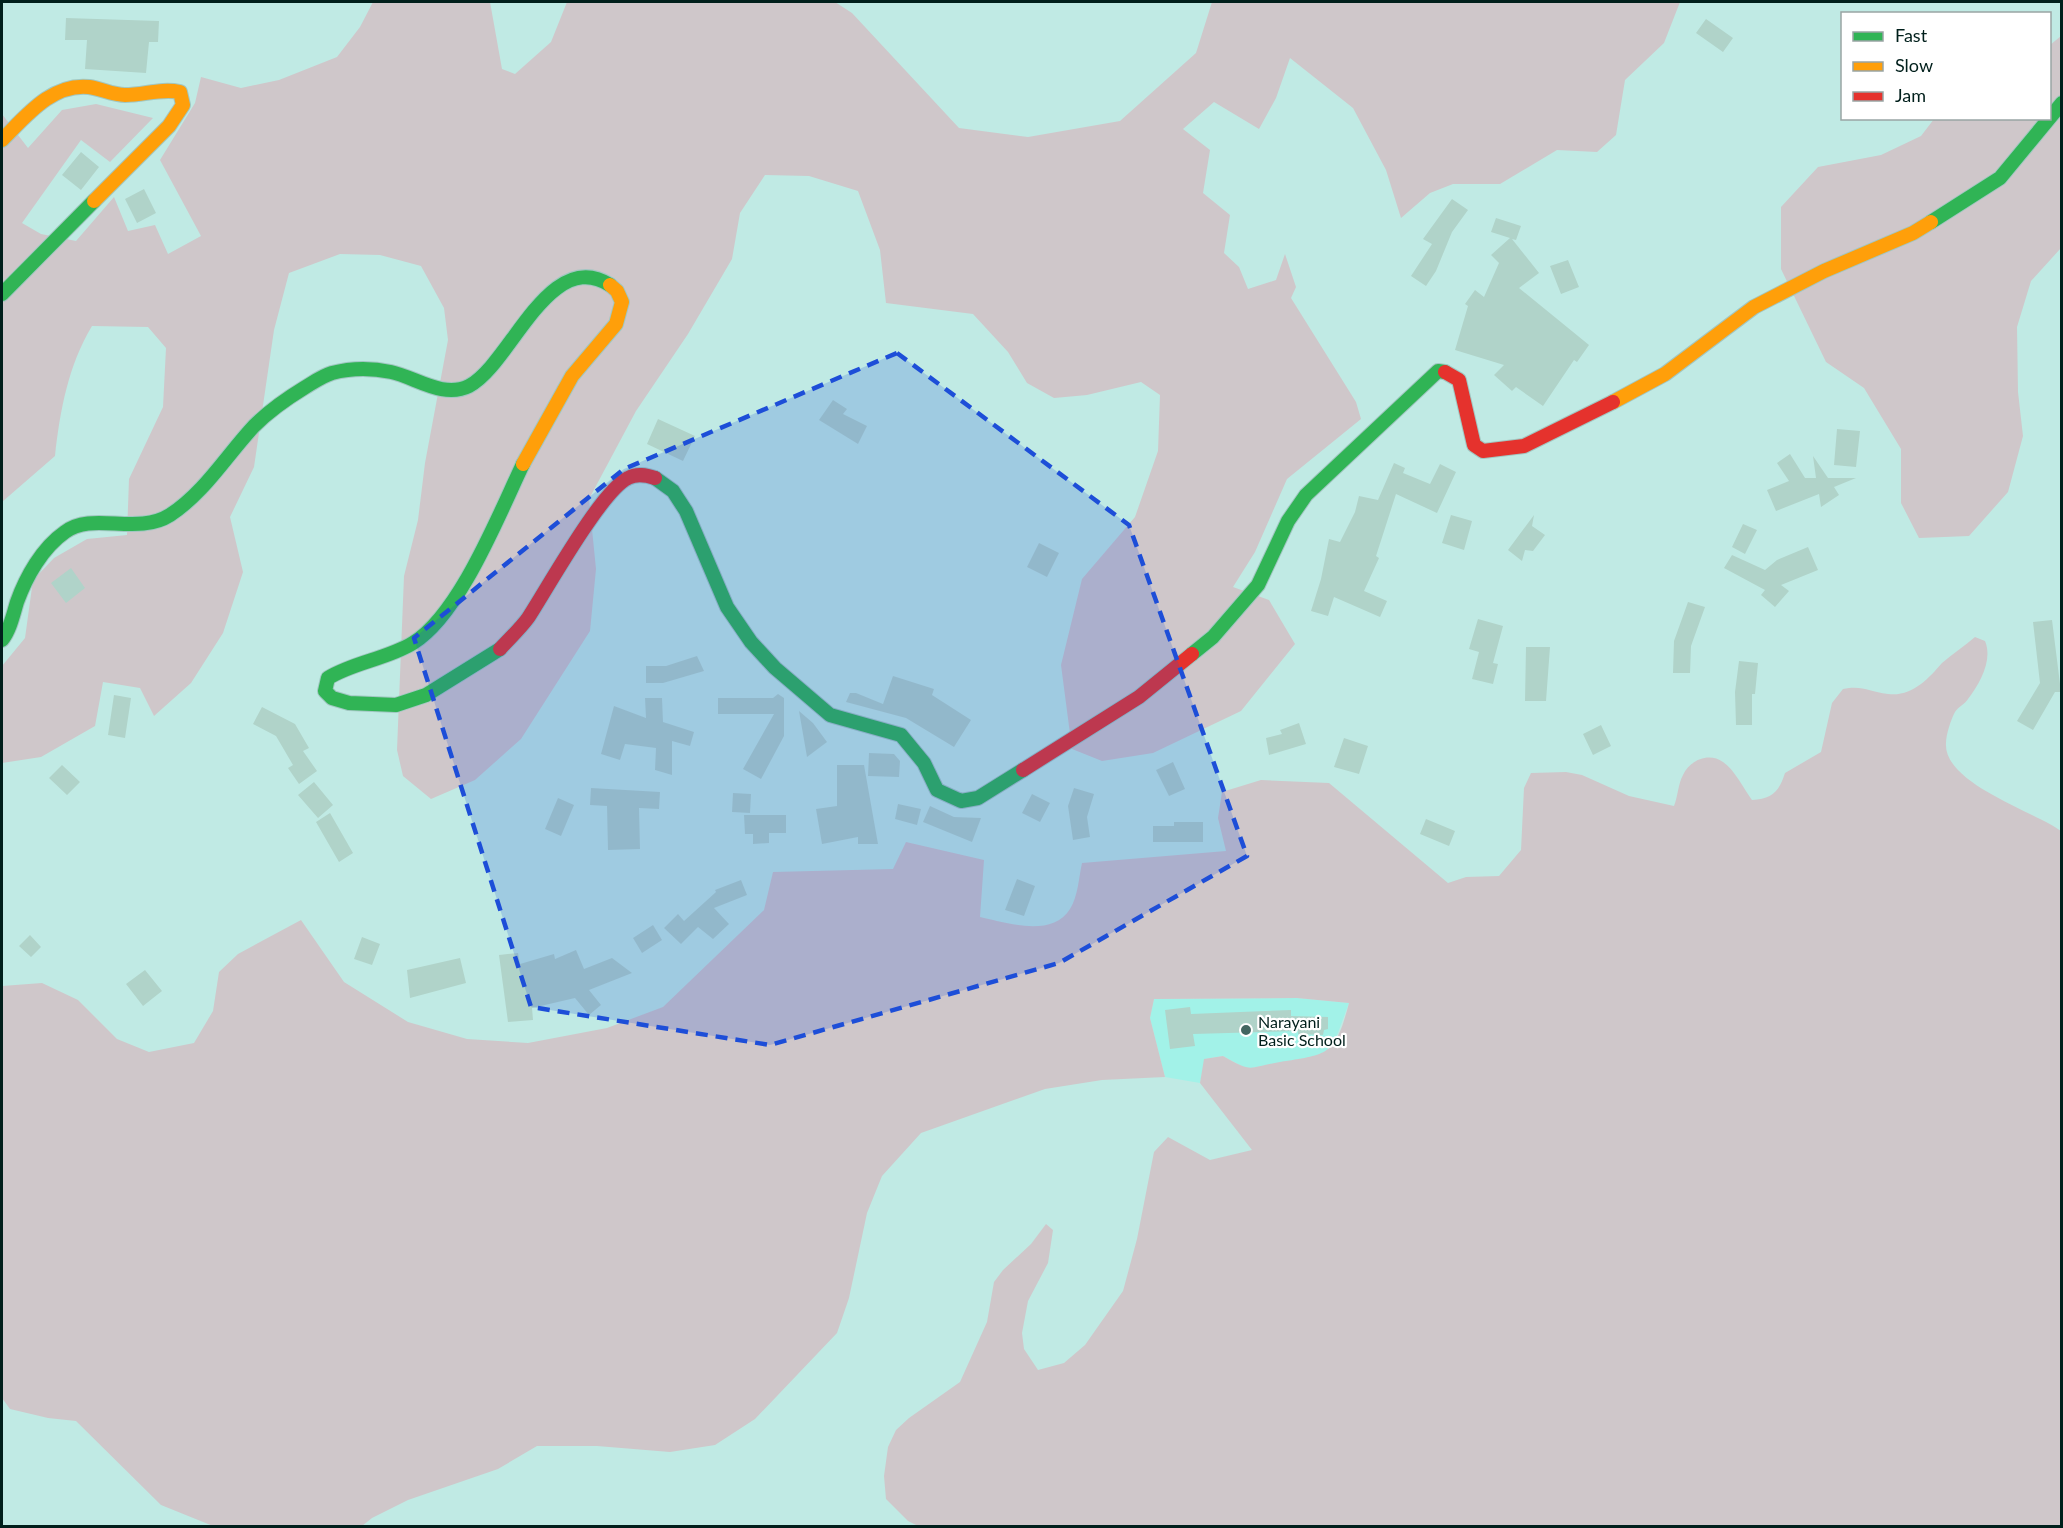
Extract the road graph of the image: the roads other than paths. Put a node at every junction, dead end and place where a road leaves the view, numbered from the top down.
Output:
1 (2061, 104) edge
2 (2051, 118) edge
3 (2049, 120) edge
4 (2, 140) edge
5 (2, 294) edge
6 (2, 640) edge

1 - 2 street
3 - 6 street
4 - 5 street

